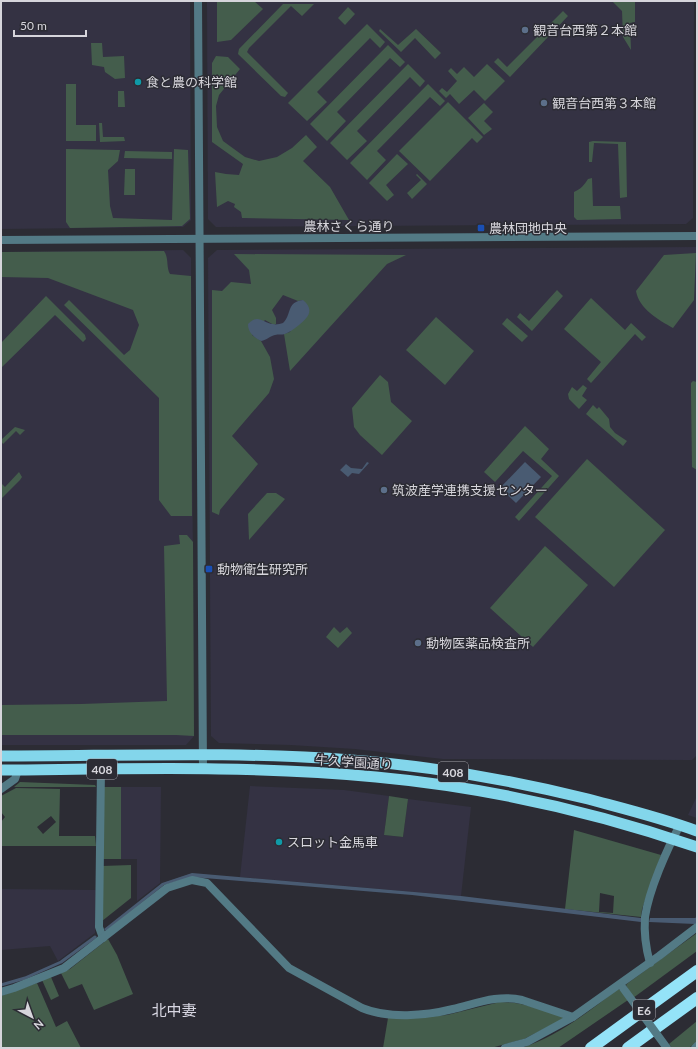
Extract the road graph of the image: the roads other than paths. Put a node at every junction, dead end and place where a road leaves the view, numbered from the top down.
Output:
1 (198, 1) edge
2 (697, 236) edge
3 (200, 239) junction
4 (1, 240) edge
5 (203, 754) junction
6 (1, 756) edge
7 (101, 769) junction
8 (203, 769) junction
9 (1, 770) edge
10 (18, 770) junction
11 (1, 789) edge
12 (680, 825) junction
13 (697, 831) edge
14 (673, 839) junction
15 (697, 848) edge
16 (697, 928) edge
17 (103, 938) junction
18 (650, 963) junction
19 (697, 971) edge
20 (621, 986) junction
21 (1, 992) edge
22 (697, 998) edge
23 (573, 1017) junction
24 (505, 1048) edge
25 (591, 1048) edge
26 (628, 1048) edge
27 (667, 1048) edge

1 - 3 street
2 - 3 street, 農林さくら通り
3 - 4 street, 農林さくら通り
3 - 5 street
5 - 6 highway, 牛久学園通り / 408
5 - 8 street
5 - 12 highway, 牛久学園通り / 408
7 - 8 highway, 牛久学園通り / 408
7 - 10 highway, 牛久学園通り / 408
7 - 17 street
8 - 14 highway, 牛久学園通り / 408
9 - 10 highway, 牛久学園通り / 408
10 - 11 street
12 - 13 highway, 牛久学園通り / 408
12 - 14 street
14 - 15 highway, 牛久学園通り / 408
14 - 18 street
16 - 18 street
17 - 21 street
17 - 23 street
18 - 20 street
19 - 25 highway, E6
20 - 23 street
20 - 27 street, bridge
22 - 26 highway, E6
23 - 24 street

